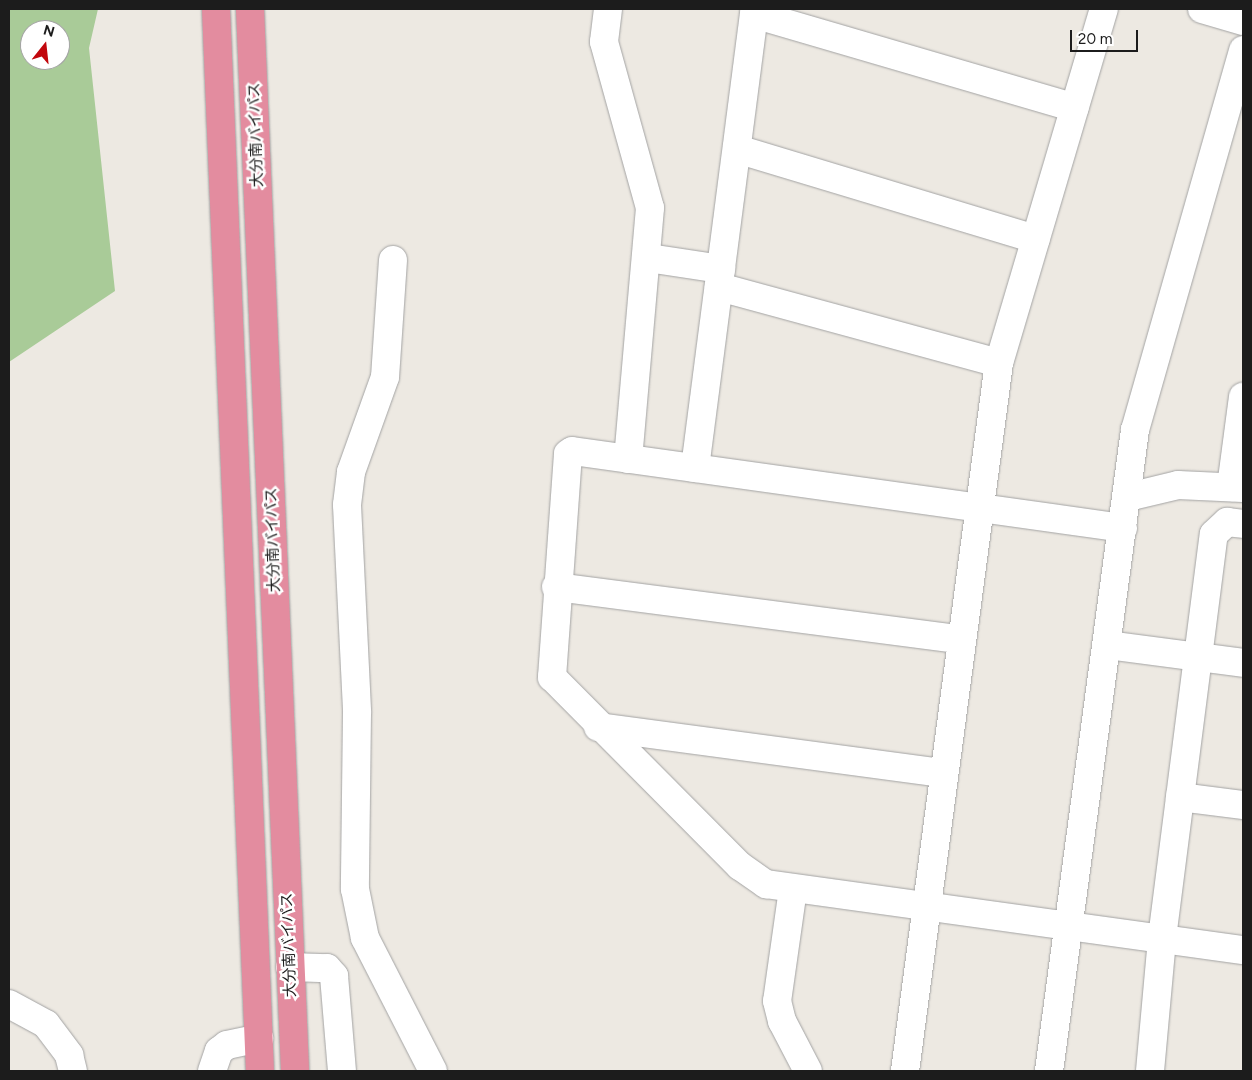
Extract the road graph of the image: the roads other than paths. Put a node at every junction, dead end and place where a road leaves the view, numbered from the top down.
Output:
1 (216, 9) edge
2 (250, 9) edge
3 (608, 9) edge
4 (1104, 9) edge
5 (1202, 9) edge
6 (754, 11) edge
7 (1243, 21) edge
8 (1243, 50) edge
9 (1075, 108) junction
10 (737, 148) junction
11 (1036, 239) junction
12 (648, 258) junction
13 (393, 260) dead end
14 (720, 278) junction
15 (999, 364) junction
16 (1243, 397) edge
17 (628, 459) junction
18 (695, 468) junction
19 (1237, 488) edge
20 (1128, 497) junction
21 (979, 506) junction
22 (1243, 524) edge
23 (1123, 528) junction
24 (556, 587) junction
25 (962, 640) junction
26 (1106, 645) junction
27 (1198, 657) junction
28 (1243, 663) edge
29 (598, 727) junction
30 (944, 773) junction
31 (1180, 797) junction
32 (1243, 805) edge
33 (792, 889) junction
34 (926, 907) junction
35 (1069, 927) junction
36 (1162, 938) junction
37 (1243, 950) edge
38 (290, 967) junction
39 (9, 1004) edge
40 (259, 1038) junction
41 (74, 1071) edge
42 (212, 1071) edge
43 (260, 1071) edge
44 (295, 1071) edge
45 (342, 1071) edge
46 (433, 1071) edge
47 (808, 1071) edge
48 (905, 1071) edge
49 (1049, 1071) edge
50 (1150, 1071) edge

1 - 40 highway
2 - 38 highway, 大分南バイパス
3 - 12 street
4 - 9 street
5 - 7 street
6 - 9 street
6 - 10 street
8 - 20 street
9 - 11 street
10 - 11 street
10 - 14 street
11 - 15 street
12 - 14 street
12 - 17 street
13 - 46 street
14 - 15 street
14 - 18 street
15 - 21 street
16 - 19 street
17 - 18 street
17 - 24 street
18 - 21 street
19 - 20 street
20 - 23 street
21 - 23 street
21 - 25 street
22 - 27 street
23 - 26 street
24 - 25 street
24 - 29 street
25 - 30 street
26 - 27 street
26 - 35 street
27 - 28 street
27 - 31 street
29 - 30 street
29 - 33 street
30 - 34 street
31 - 32 street
31 - 36 street
33 - 34 street
33 - 47 street
34 - 35 street
34 - 48 street
35 - 36 street
35 - 49 street
36 - 37 street
36 - 50 street
38 - 44 highway, 大分南バイパス
38 - 45 street
39 - 41 street
40 - 42 street
40 - 43 highway

